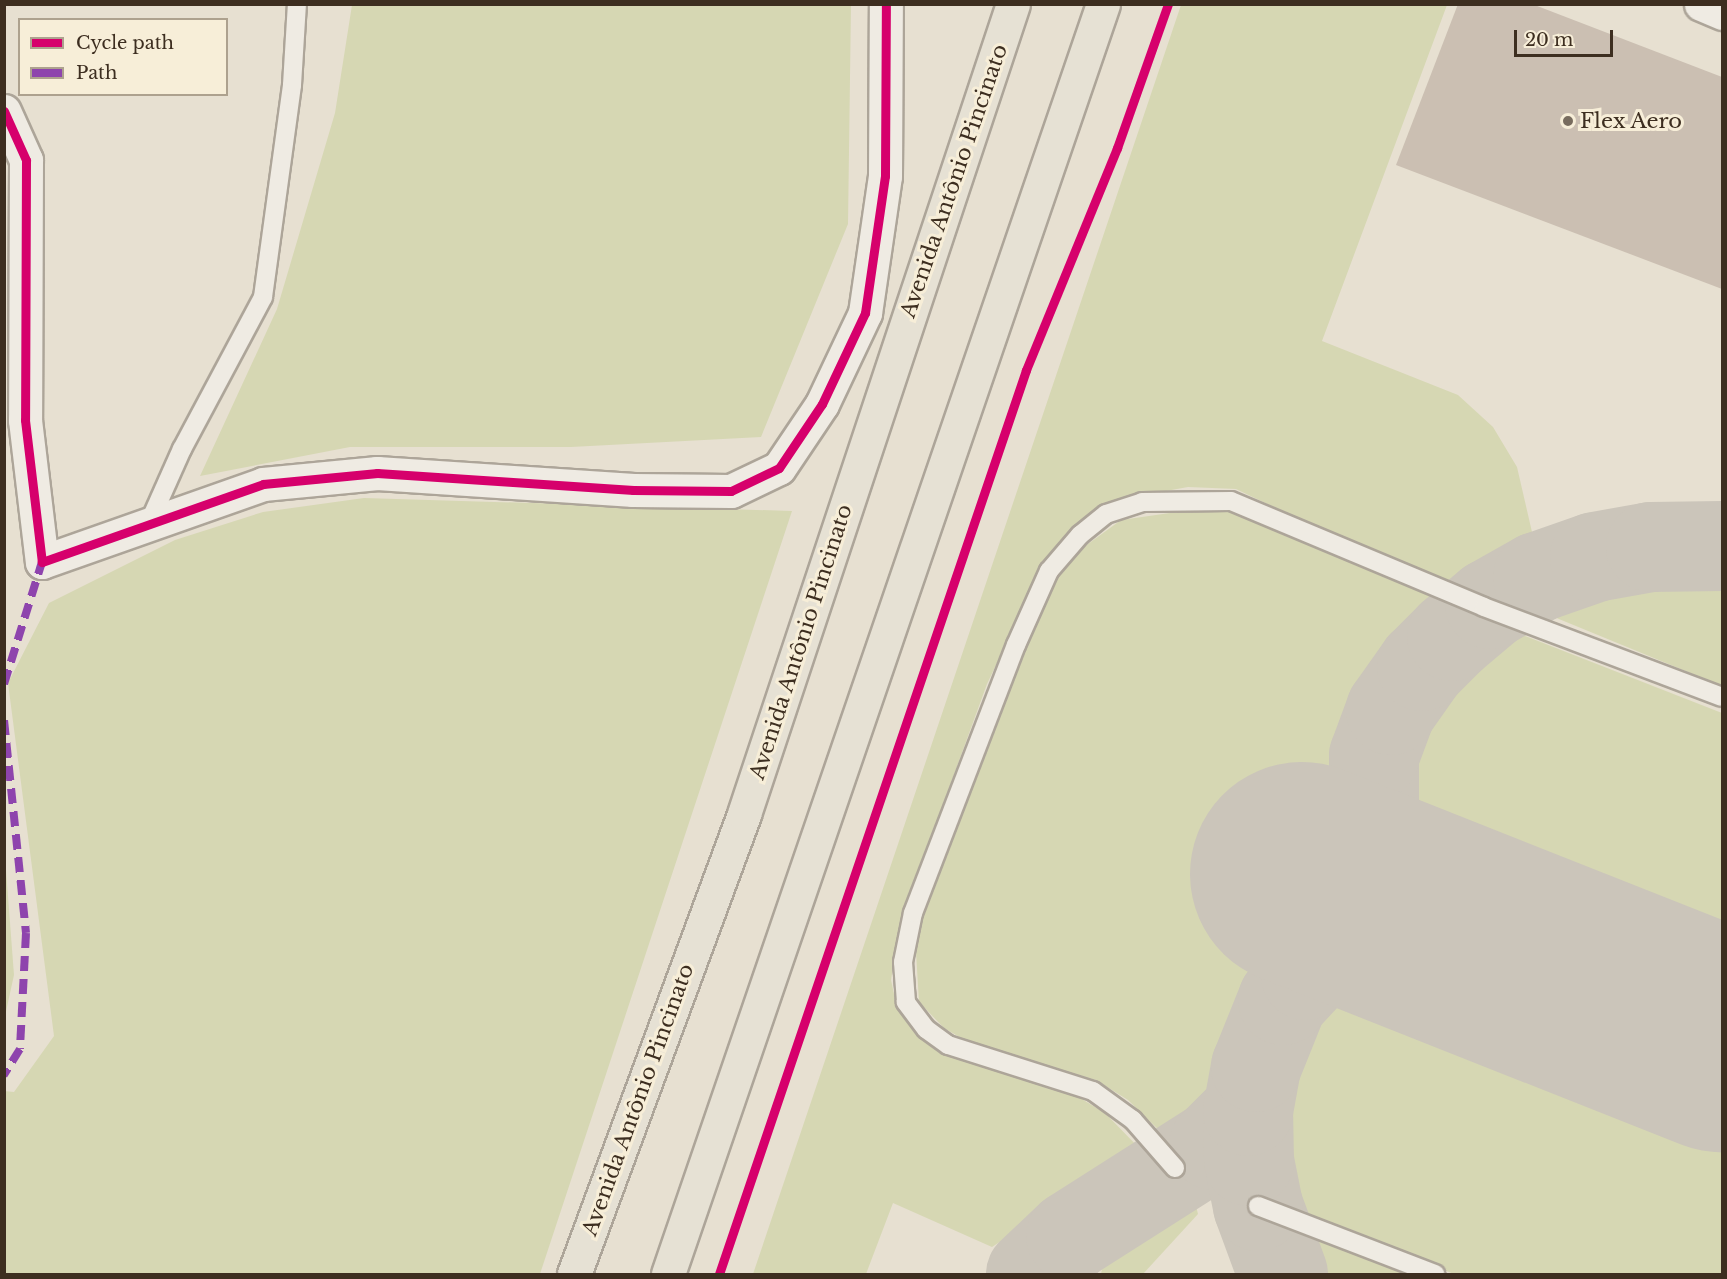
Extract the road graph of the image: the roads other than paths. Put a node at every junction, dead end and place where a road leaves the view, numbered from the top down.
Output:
1 (297, 4) edge
2 (886, 4) edge
3 (1013, 4) edge
4 (1103, 4) edge
5 (1701, 4) edge
6 (1722, 13) edge
7 (4, 111) edge
8 (149, 523) junction
9 (1722, 697) edge
10 (1174, 1168) dead end
11 (1258, 1206) dead end
12 (574, 1275) edge
13 (668, 1275) edge
14 (1435, 1275) edge

1 - 8 lane
2 - 8 street
3 - 12 main road, Avenida Antônio Pincinato
4 - 13 main road
5 - 6 street
7 - 8 street
9 - 10 lane
11 - 14 lane

